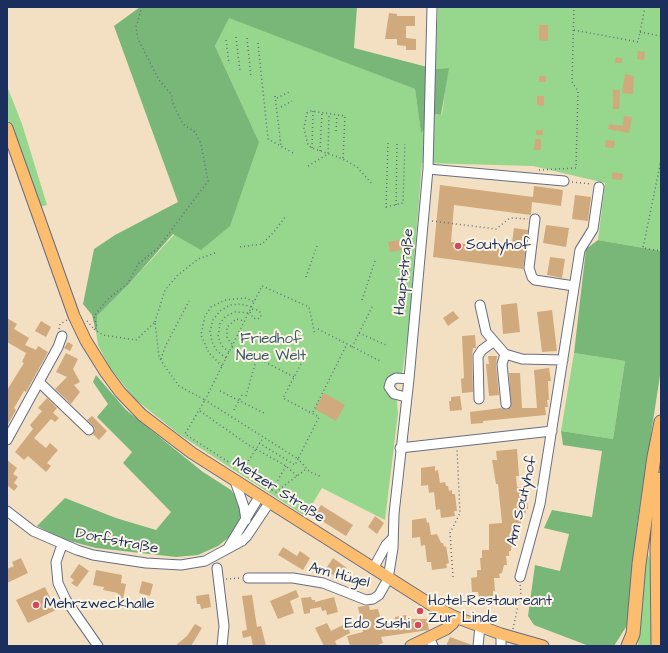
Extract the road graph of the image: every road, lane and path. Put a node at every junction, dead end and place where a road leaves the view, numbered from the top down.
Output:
1 (142, 7) edge
2 (432, 7) edge
3 (574, 7) edge
4 (645, 7) edge
5 (574, 30) junction
6 (640, 32) junction
7 (661, 36) edge
8 (236, 37) dead end
9 (247, 38) dead end
10 (226, 40) dead end
11 (258, 43) dead end
12 (228, 64) dead end
13 (240, 71) dead end
14 (251, 77) dead end
15 (289, 92) dead end
16 (275, 96) dead end
17 (277, 98) dead end
18 (292, 101) dead end
19 (281, 106) dead end
20 (313, 111) junction
21 (322, 112) junction
22 (329, 113) junction
23 (337, 114) junction
24 (7, 128) edge
25 (336, 131) dead end
26 (388, 143) dead end
27 (397, 143) dead end
28 (405, 144) dead end
29 (281, 147) junction
30 (312, 148) junction
31 (320, 151) junction
32 (295, 154) dead end
33 (328, 154) junction
34 (343, 158) dead end
35 (661, 160) edge
36 (308, 166) dead end
37 (428, 169) junction
38 (531, 177) junction
39 (564, 181) joint
40 (372, 184) dead end
41 (599, 187) joint
42 (396, 205) junction
43 (286, 216) dead end
44 (535, 219) joint
45 (438, 222) dead end
46 (318, 243) dead end
47 (240, 247) dead end
48 (661, 251) edge
49 (215, 253) dead end
50 (375, 261) dead end
51 (306, 277) dead end
52 (574, 286) junction
53 (362, 300) dead end
54 (189, 301) dead end
55 (254, 302) junction
56 (373, 305) dead end
57 (480, 305) dead end
58 (250, 310) junction
59 (74, 316) junction
60 (245, 321) junction
61 (155, 322) junction
62 (94, 329) junction
63 (318, 329) dead end
64 (359, 333) junction
65 (315, 335) dead end
66 (62, 336) joint
67 (493, 342) junction
68 (347, 344) junction
69 (386, 345) dead end
70 (233, 346) junction
71 (352, 347) junction
72 (229, 352) junction
73 (505, 354) junction
74 (257, 357) junction
75 (226, 358) junction
76 (161, 360) junction
77 (563, 360) junction
78 (380, 361) dead end
79 (300, 364) dead end
80 (222, 366) junction
81 (294, 377) junction
82 (409, 379) junction
83 (39, 382) junction
84 (220, 392) dead end
85 (242, 395) dead end
86 (246, 396) dead end
87 (406, 397) junction
88 (479, 399) dead end
89 (205, 400) junction
90 (239, 401) junction
91 (506, 404) dead end
92 (234, 410) dead end
93 (200, 411) junction
94 (312, 412) junction
95 (266, 414) dead end
96 (661, 422) edge
97 (89, 430) dead end
98 (552, 431) junction
99 (263, 438) junction
100 (7, 440) edge
101 (456, 442) junction
102 (259, 443) junction
103 (400, 448) junction
104 (255, 449) junction
105 (298, 459) junction
106 (286, 466) junction
107 (306, 469) junction
108 (242, 471) junction
109 (297, 476) junction
110 (322, 477) dead end
111 (661, 479) edge
112 (235, 481) junction
113 (272, 490) junction
114 (259, 497) junction
115 (270, 503) junction
116 (7, 510) edge
117 (246, 520) junction
118 (392, 539) junction
119 (62, 545) junction
120 (228, 549) junction
121 (217, 568) dead end
122 (373, 569) junction
123 (453, 577) dead end
124 (520, 577) joint
125 (248, 578) joint
126 (388, 579) junction
127 (219, 580) junction
128 (455, 617) junction
129 (480, 626) junction
130 (506, 635) junction
131 (431, 641) edge
132 (98, 646) edge
133 (222, 646) edge
134 (411, 646) edge
135 (478, 646) edge
136 (501, 646) edge
137 (542, 646) edge
138 (628, 646) edge
139 (658, 646) edge

1 - 62 path
2 - 37 street, Hauptstraße
3 - 5 path
4 - 6 path
5 - 6 path
5 - 38 path
6 - 7 path
8 - 13 path
9 - 14 path
10 - 12 path
11 - 29 path
15 - 17 path
16 - 29 path
18 - 19 path
20 - 21 path
20 - 30 path
20 - 30 path
21 - 22 path
21 - 31 path
22 - 23 path
22 - 33 path
23 - 25 path
23 - 34 path
24 - 59 main road, Metzer Straße
26 - 42 path
27 - 42 path
28 - 42 path
29 - 32 path
30 - 31 path
31 - 33 path
33 - 36 path
33 - 40 path
35 - 48 path
37 - 38 street
37 - 82 street, Hauptstraße
38 - 39 street
39 - 41 path
41 - 52 street, Am Soutyhof
43 - 47 path
44 - 45 path
44 - 52 street
46 - 51 path
49 - 61 path
50 - 53 path
52 - 77 street, Am Soutyhof
54 - 76 path
55 - 58 path
55 - 65 path
55 - 80 path
56 - 64 path
57 - 67 street
58 - 58 path
58 - 60 path
58 - 72 path
58 - 75 path
59 - 62 path
59 - 66 path
59 - 112 main road, Metzer Straße
60 - 70 path
60 - 70 path
61 - 62 path
61 - 76 path
63 - 68 path
64 - 69 path
64 - 71 path
66 - 83 street
67 - 73 street
67 - 88 street
68 - 71 path
68 - 94 path
70 - 72 path
70 - 74 path
71 - 78 path
72 - 75 path
73 - 77 street
73 - 91 street
74 - 81 path
74 - 86 path
75 - 80 path
76 - 89 path
77 - 98 street, Am Soutyhof
79 - 81 path
80 - 89 path
81 - 94 path
82 - 87 street, Hauptstraße
82 - 87 street
83 - 97 street
83 - 100 street
84 - 90 path
85 - 90 path
87 - 103 street, Hauptstraße
89 - 93 path
89 - 99 path
90 - 92 path
90 - 95 path
93 - 104 path
93 - 108 path
94 - 105 path
96 - 138 highway
98 - 101 street, Am Soutyhof
98 - 124 street, Am Soutyhof
99 - 102 path
99 - 105 path
101 - 103 street, Am Soutyhof
101 - 123 path
102 - 104 path
102 - 105 path
103 - 118 street, Hauptstraße
104 - 106 path
104 - 108 path
105 - 107 path
106 - 109 path
106 - 113 path
107 - 109 path
107 - 110 path
108 - 113 path
109 - 113 path
111 - 139 highway
112 - 114 main road, Metzer Straße
112 - 117 street
114 - 115 main road, Metzer Straße
114 - 117 street
115 - 120 street, Dorfstraße
115 - 122 main road, Metzer Straße
116 - 119 street, Dorfstraße
117 - 120 street
118 - 122 street
118 - 126 street, Hauptstraße
119 - 120 street, Dorfstraße
119 - 132 street
121 - 127 street
122 - 126 main road, Metzer Straße
124 - 130 path
125 - 126 street, Am Hügel
125 - 127 path
126 - 128 main road, Metzer Straße
127 - 133 street
128 - 129 main road, Metzer Straße
128 - 131 main road
129 - 130 main road, Metzer Straße
129 - 135 street
130 - 136 street
130 - 137 main road, Metzer Straße
131 - 134 main road

